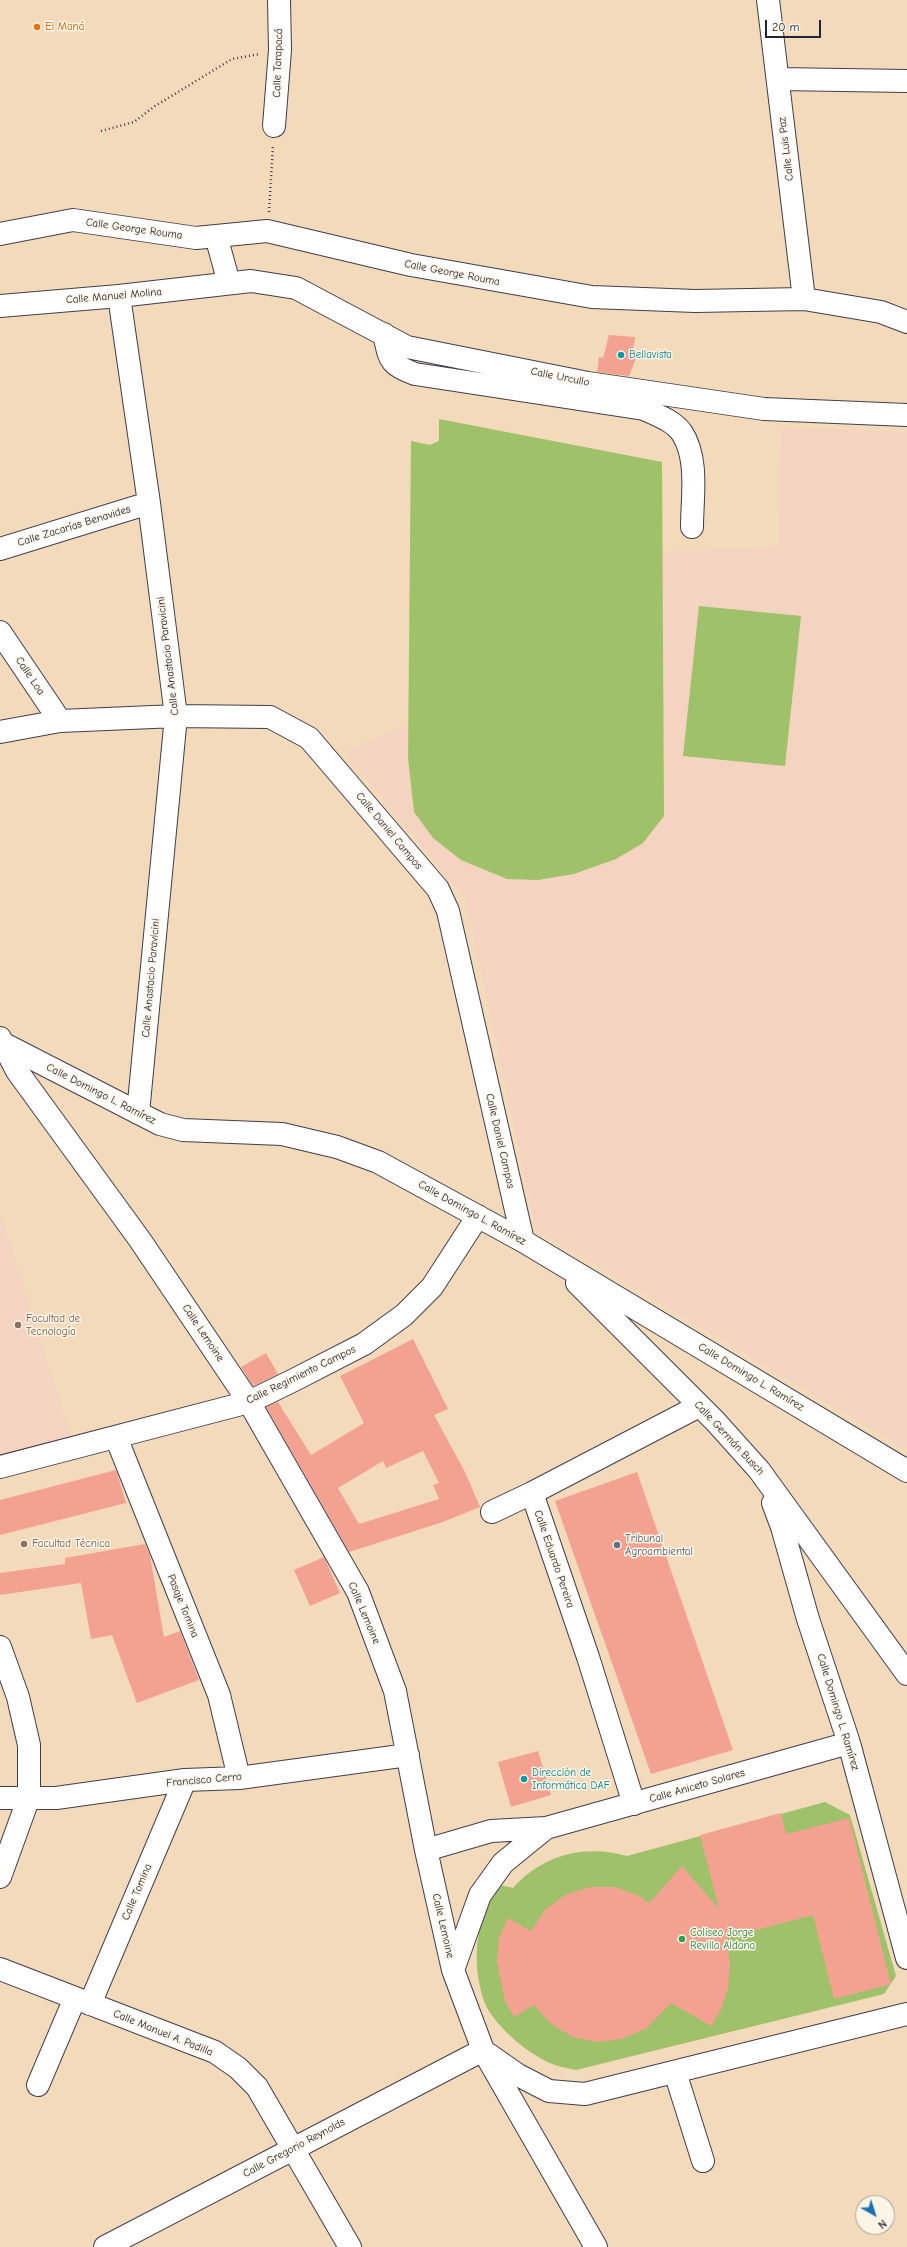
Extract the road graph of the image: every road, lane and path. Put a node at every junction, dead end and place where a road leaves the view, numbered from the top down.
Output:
1 (279, 0) edge
2 (768, 0) edge
3 (280, 50) junction
4 (778, 79) junction
5 (907, 81) edge
6 (274, 126) joint
7 (101, 131) dead end
8 (267, 231) junction
9 (0, 234) edge
10 (216, 236) junction
11 (229, 283) junction
12 (119, 296) junction
13 (804, 299) junction
14 (0, 306) edge
15 (907, 322) edge
16 (384, 334) junction
17 (907, 416) edge
18 (149, 503) junction
19 (692, 527) dead end
20 (0, 549) edge
21 (0, 632) edge
22 (176, 716) junction
23 (60, 721) junction
24 (0, 732) edge
25 (2, 1041) edge
26 (138, 1112) junction
27 (478, 1216) junction
28 (523, 1241) junction
29 (555, 1260) junction
30 (249, 1402) junction
31 (699, 1406) junction
32 (116, 1437) junction
33 (0, 1467) edge
34 (760, 1470) junction
35 (907, 1471) edge
36 (532, 1493) junction
37 (492, 1512) dead end
38 (0, 1647) edge
39 (907, 1674) edge
40 (849, 1743) junction
41 (408, 1755) junction
42 (239, 1778) junction
43 (185, 1780) junction
44 (29, 1797) junction
45 (0, 1798) edge
46 (634, 1804) junction
47 (546, 1828) junction
48 (426, 1850) junction
49 (0, 1877) edge
50 (907, 1958) edge
51 (0, 1968) edge
52 (454, 1970) junction
53 (82, 2001) junction
54 (907, 2014) edge
55 (483, 2050) junction
56 (675, 2072) junction
57 (38, 2085) dead end
58 (293, 2149) junction
59 (703, 2161) dead end
60 (105, 2247) edge
61 (350, 2247) edge
62 (596, 2247) edge

1 - 3 street, Calle Tarapacá
2 - 4 street, Calle Luis Paz
3 - 6 street, Calle Tarapacá
3 - 7 path
4 - 5 street
4 - 13 street, Calle Luis Paz
6 - 8 path
8 - 10 street, Calle George Rouma
8 - 13 street, Calle George Rouma
9 - 10 street, Calle George Rouma
10 - 11 street
11 - 12 street, Calle Manuel Molina
11 - 16 street, Calle Urcullo
12 - 14 street, Calle Manuel Molina
12 - 18 street, Calle Anastacio Paravicini
13 - 15 street, Calle George Rouma
16 - 17 street, Calle Urcullo
16 - 19 street
18 - 20 street, Calle Zacarías Benavides
18 - 22 street, Calle Anastacio Paravicini
21 - 23 street, Calle Loa
22 - 23 street, Calle Daniel Campos
22 - 26 street, Calle Anastacio Paravicini
22 - 28 street, Calle Daniel Campos
23 - 24 street, Calle Daniel Campos
25 - 26 street, Calle Domingo L. Ramírez
25 - 30 street, Calle Lemoine
26 - 27 street, Calle Domingo L. Ramírez
27 - 28 street, Calle Domingo L. Ramírez
27 - 30 street, Calle Regimiento Campos
28 - 29 street, Calle Domingo L. Ramírez
29 - 31 street, Calle Germán Busch
29 - 35 street, Calle Domingo L. Ramírez
30 - 32 street, Calle Regimiento Campos
30 - 41 street, Calle Lemoine
31 - 34 street, Calle Germán Busch
31 - 36 street
32 - 33 street, Calle Regimiento Campos
32 - 42 street, Pasaje Tomina
34 - 39 street, Calle Germán Busch
34 - 40 street, Calle Domingo L. Ramírez
36 - 37 street
36 - 46 street, Calle Eduardo Pereira
38 - 44 street
40 - 46 street, Calle Aniceto Solares
40 - 50 street, Calle Domingo L. Ramírez
41 - 42 street, Francisco Cerro
41 - 48 street, Calle Lemoine
42 - 43 street, Francisco Cerro
43 - 44 street, Francisco Cerro
43 - 53 street, Calle Tomina
44 - 45 street, Francisco Cerro
44 - 49 street
46 - 47 street, Calle Aniceto Solares
47 - 48 street, Calle Aniceto Solares
47 - 52 street, Calle Aniceto Solares
48 - 52 street, Calle Lemoine
51 - 53 street, Calle Manuel A. Padilla
52 - 55 street, Calle Lemoine
53 - 57 street, Calle Tomina
53 - 58 street, Calle Manuel A. Padilla
54 - 56 street
55 - 56 street
55 - 58 street, Calle Gregorio Reynolds
55 - 62 street, Calle Lemoine
56 - 59 street
58 - 60 street, Calle Gregorio Reynolds
58 - 61 street, Calle Manuel A. Padilla

